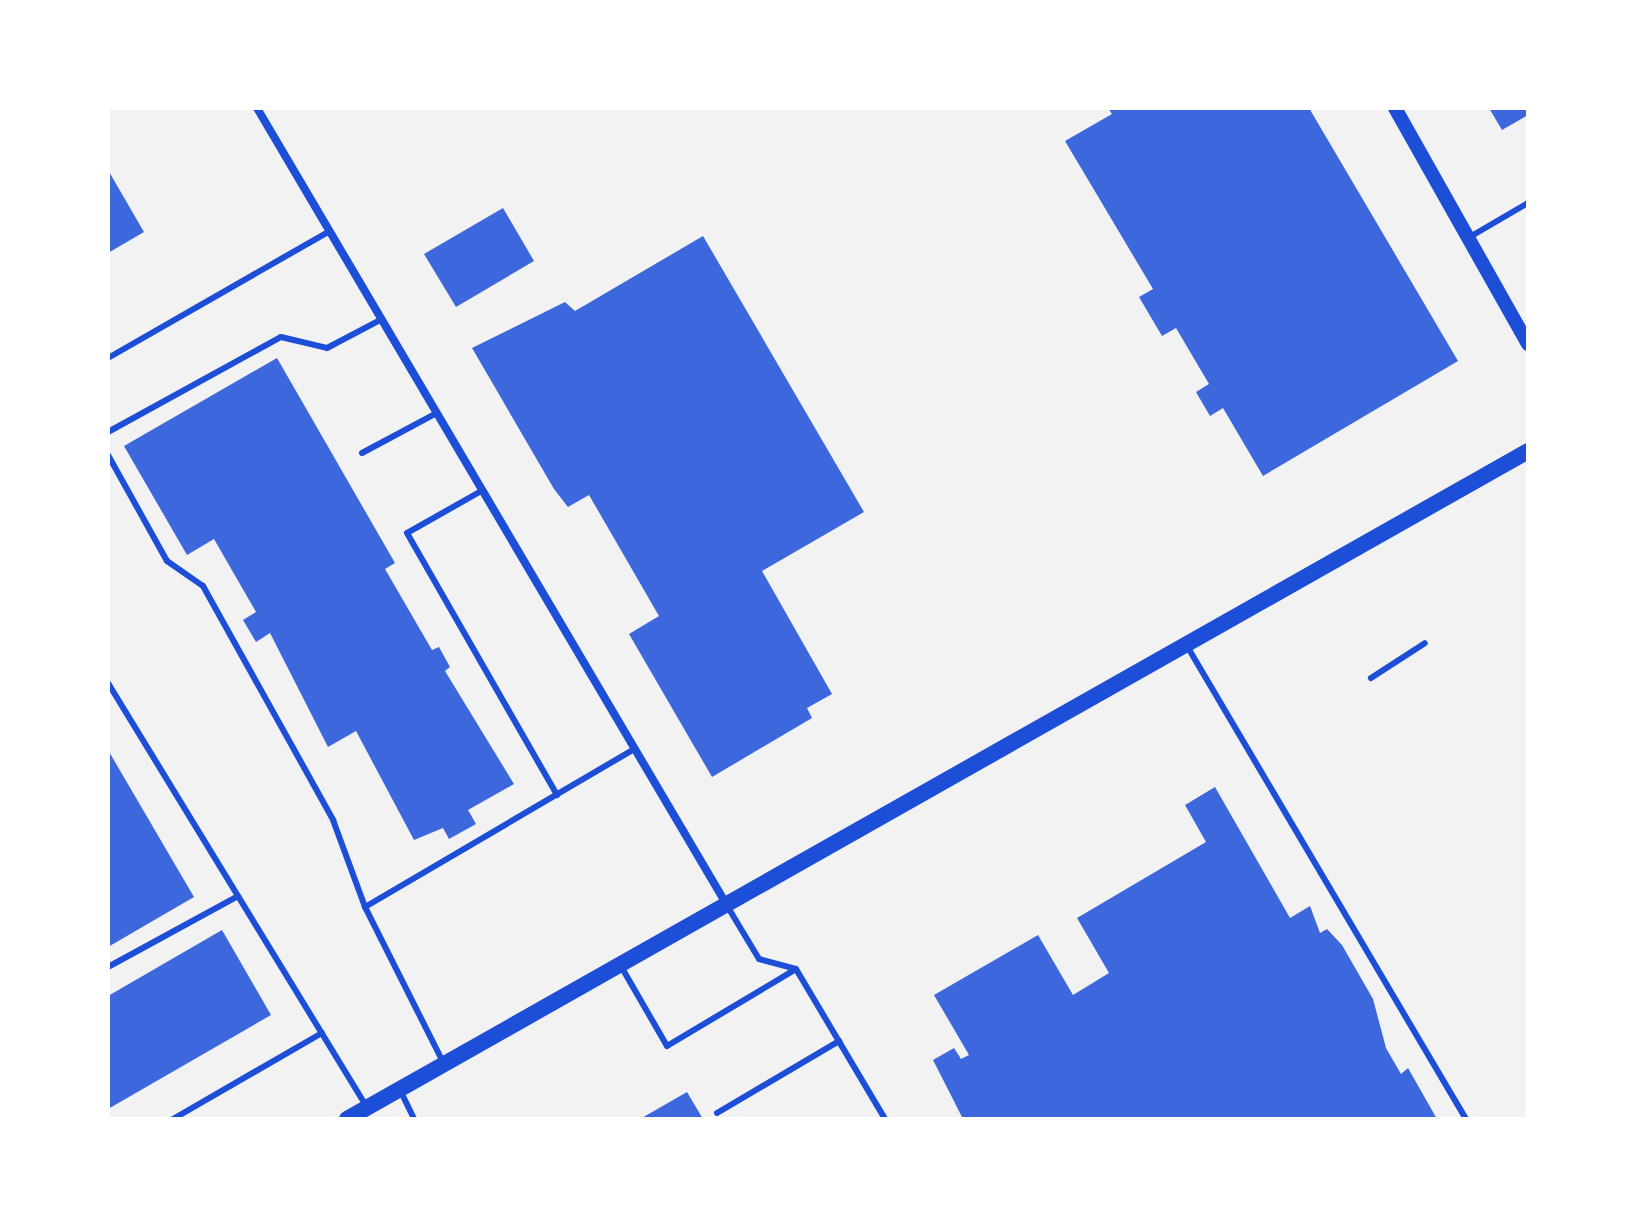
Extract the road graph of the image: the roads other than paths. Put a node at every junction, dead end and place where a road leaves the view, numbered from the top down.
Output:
1 (257, 108) edge
2 (1395, 108) edge
3 (1528, 203) edge
4 (330, 231) junction
5 (1468, 238) junction
6 (382, 319) junction
7 (1528, 344) edge
8 (108, 358) edge
9 (437, 413) junction
10 (108, 432) edge
11 (1528, 451) edge
12 (362, 453) dead end
13 (108, 455) edge
14 (483, 490) junction
15 (1425, 643) dead end
16 (1187, 646) junction
17 (1371, 678) dead end
18 (108, 683) edge
19 (634, 749) junction
20 (557, 795) junction
21 (238, 896) junction
22 (365, 907) junction
23 (729, 909) junction
24 (108, 967) edge
25 (622, 968) junction
26 (796, 969) junction
27 (322, 1033) junction
28 (839, 1041) junction
29 (444, 1066) junction
30 (400, 1090) junction
31 (368, 1108) junction
32 (717, 1113) dead end
33 (173, 1119) edge
34 (347, 1119) edge
35 (414, 1119) edge
36 (885, 1119) edge
37 (1466, 1119) edge

1 - 4 street
2 - 5 street
3 - 5 lane
4 - 6 street
4 - 8 lane
5 - 7 street
6 - 9 street
6 - 10 lane
9 - 12 lane
9 - 14 street
11 - 16 main road
13 - 22 lane
14 - 19 street
14 - 20 lane
15 - 17 lane
16 - 23 main road
16 - 37 lane
18 - 21 lane
19 - 20 lane
19 - 23 street
20 - 22 lane
21 - 24 lane
21 - 27 lane
22 - 29 lane
23 - 25 main road
23 - 26 lane
25 - 26 lane
25 - 29 main road
26 - 28 lane
27 - 31 lane
27 - 33 lane
28 - 32 lane
28 - 36 lane
29 - 30 main road
30 - 31 main road
30 - 35 lane
31 - 34 main road

